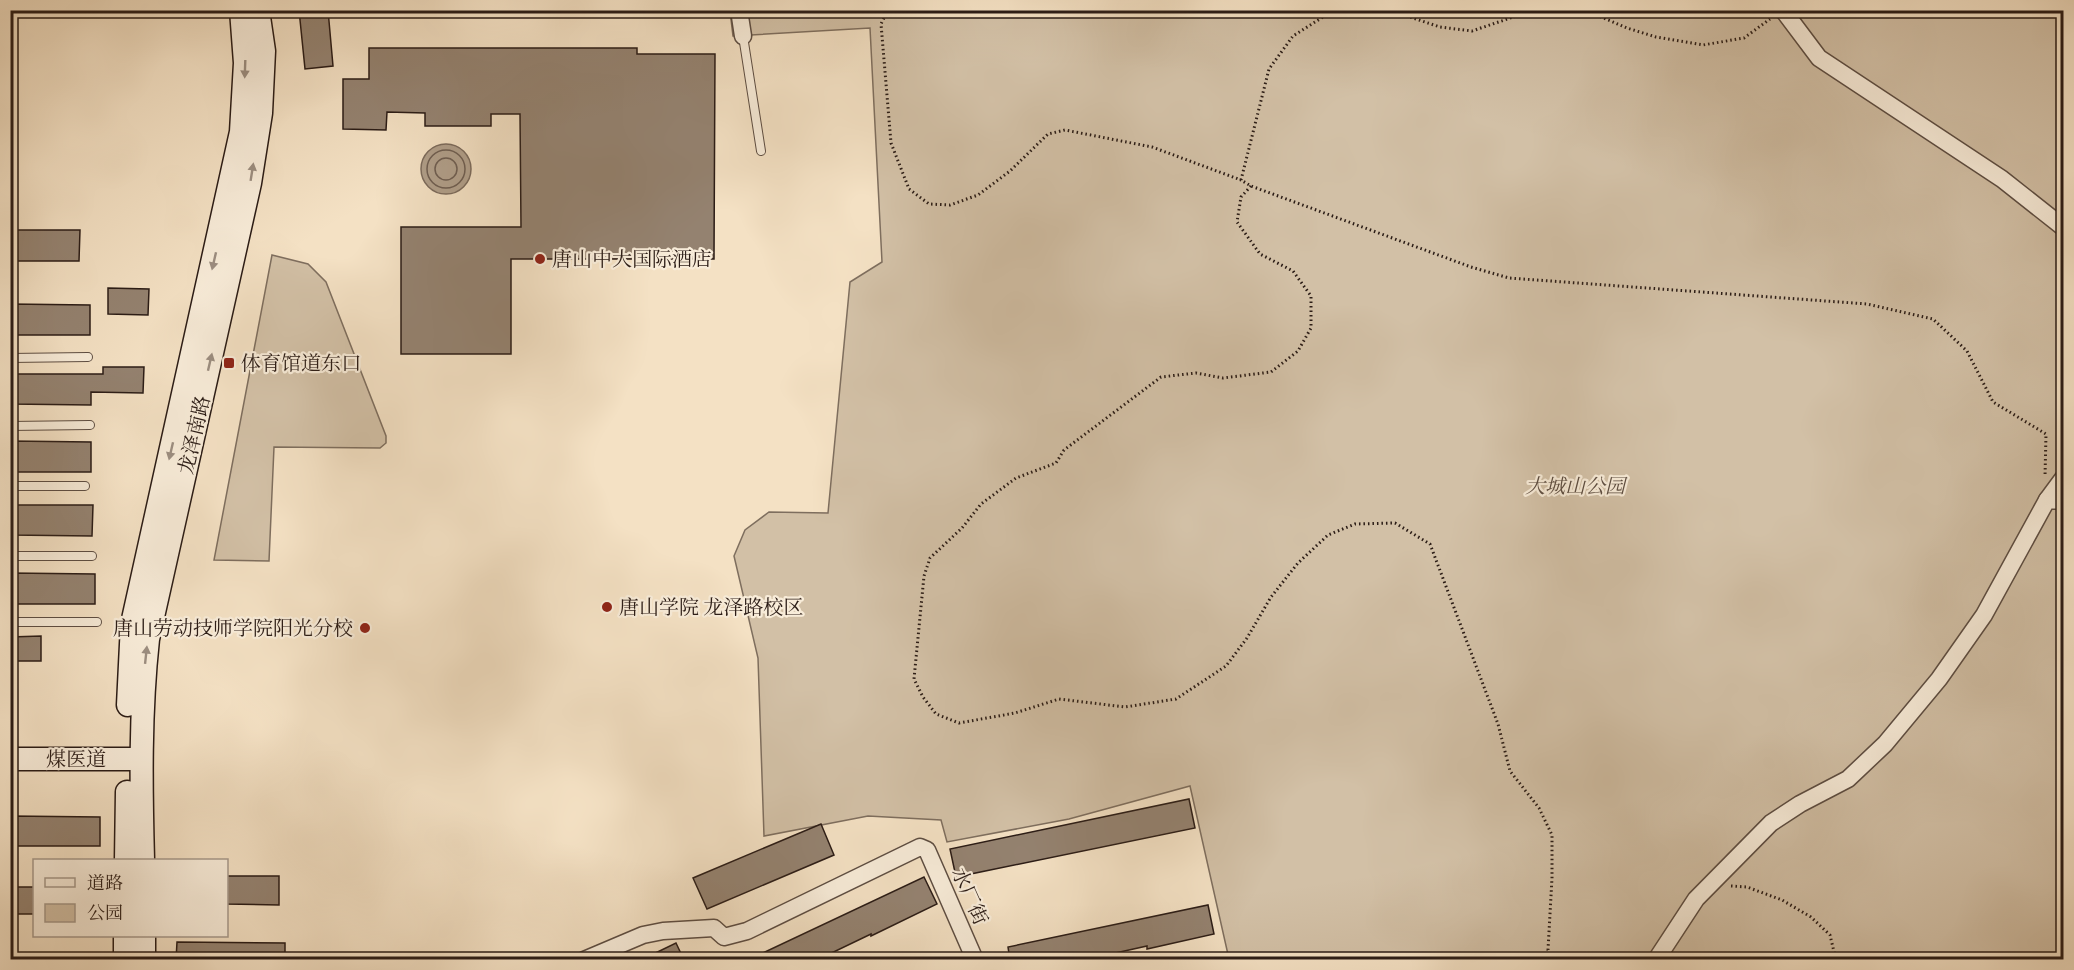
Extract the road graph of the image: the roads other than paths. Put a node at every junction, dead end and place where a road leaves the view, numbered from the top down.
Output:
1 (241, 10) edge
2 (258, 10) edge
3 (739, 10) edge
4 (1778, 14) edge
5 (744, 36) joint
6 (761, 151) dead end
7 (2064, 228) edge
8 (88, 357) dead end
9 (10, 358) edge
10 (90, 425) dead end
11 (10, 426) edge
12 (2064, 477) edge
13 (10, 486) edge
14 (86, 486) dead end
15 (2055, 500) edge
16 (10, 556) edge
17 (92, 556) dead end
18 (10, 622) edge
19 (98, 622) dead end
20 (10, 759) edge
21 (134, 759) junction
22 (126, 859) edge
23 (143, 859) edge
24 (125, 937) edge
25 (144, 937) edge
26 (125, 960) edge
27 (144, 960) edge
28 (584, 960) edge
29 (975, 960) edge
30 (1656, 960) edge

1 -> 21 main road, 龙泽南路
21 -> 2 main road, 龙泽南路
3 - 5 street
4 - 7 street
5 - 6 lane
8 - 9 lane
10 - 11 lane
12 - 15 street
13 - 14 lane
15 - 30 street
16 - 17 lane
18 - 19 lane
20 - 21 main road, 煤医道
21 - 22 main road, 龙泽南路
21 - 23 main road, 龙泽南路
24 - 26 main road
25 - 27 main road
28 - 29 street, 水厂街

